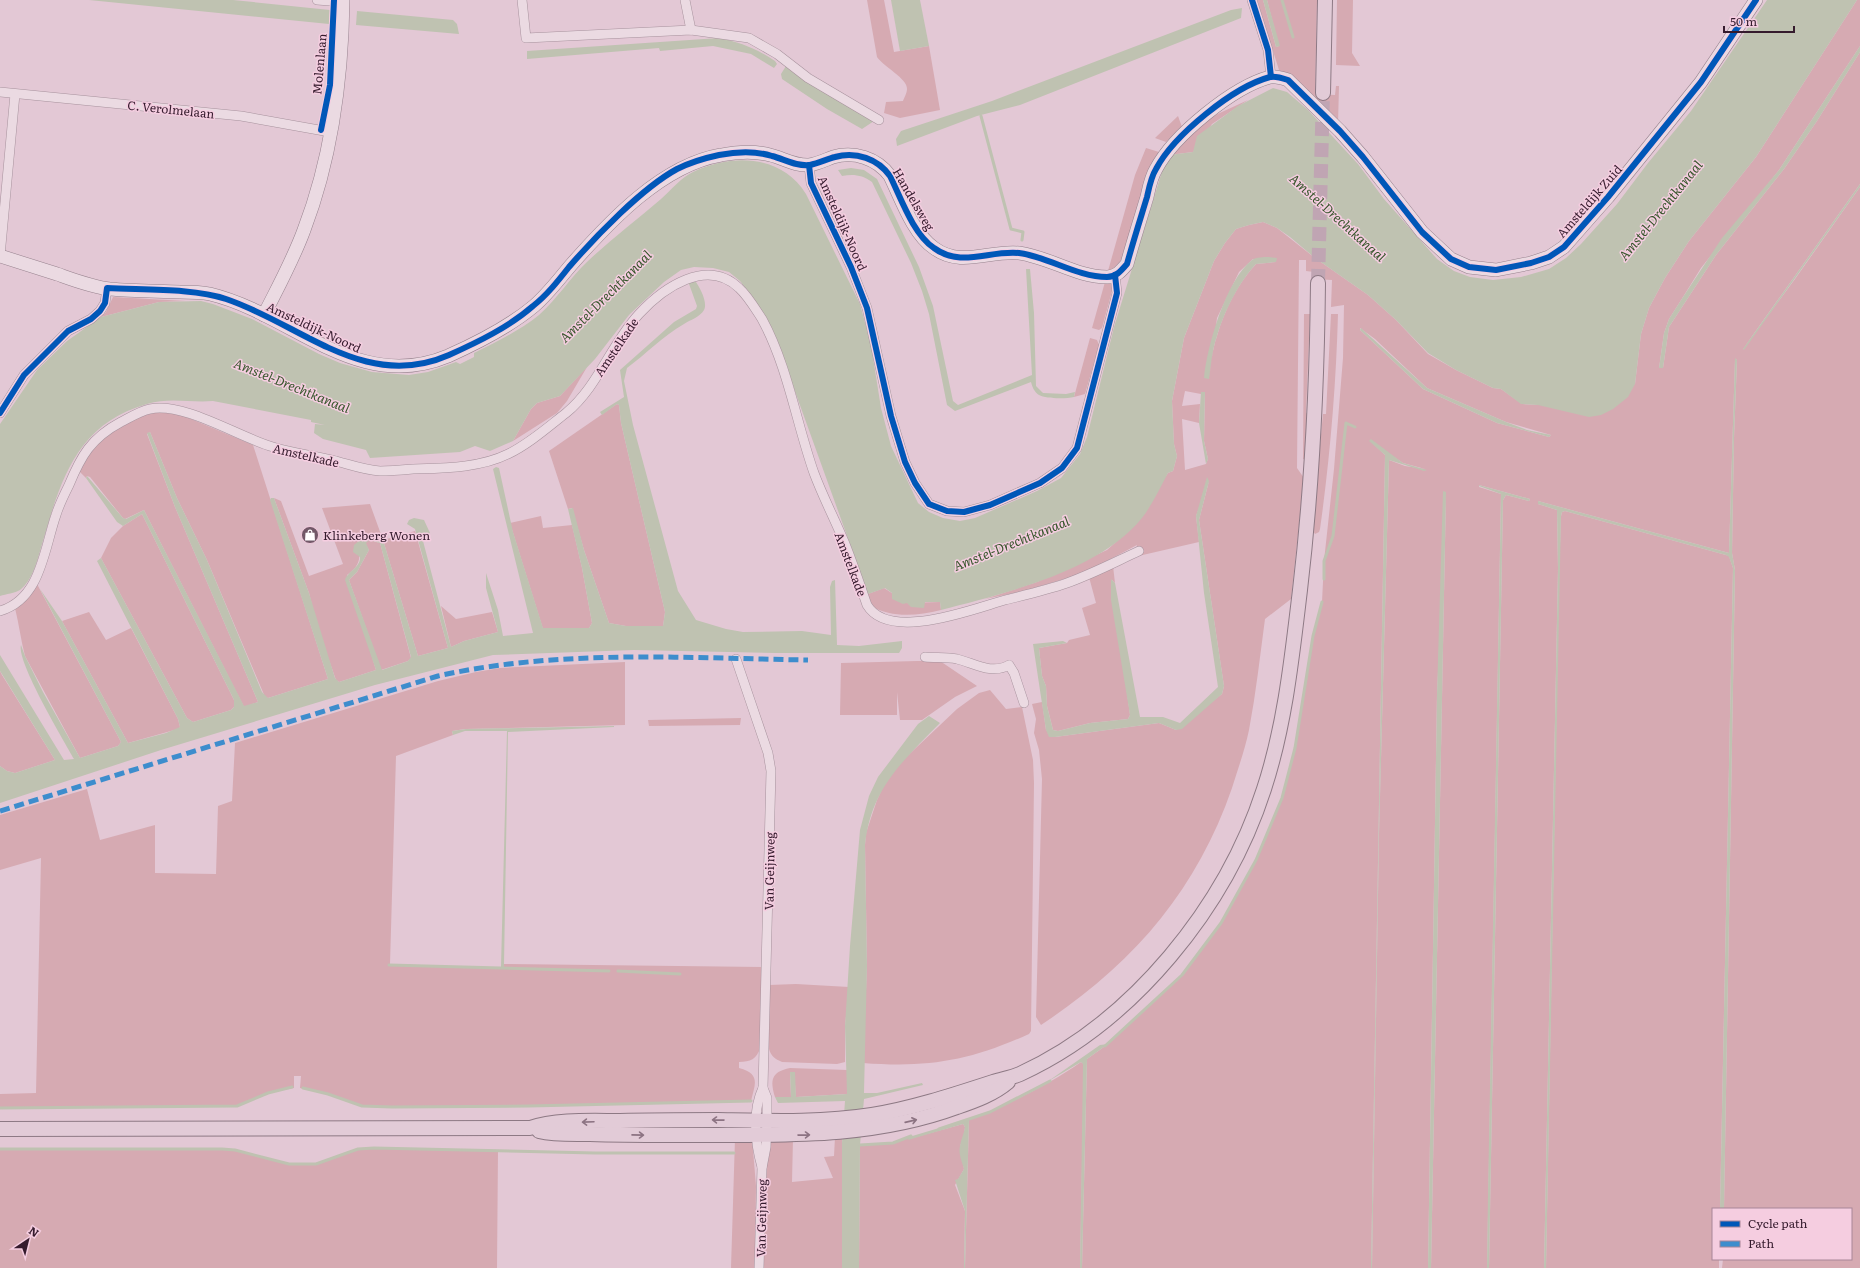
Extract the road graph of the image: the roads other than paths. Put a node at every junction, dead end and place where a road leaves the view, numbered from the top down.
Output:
1 (317, 0) edge
2 (522, 0) edge
3 (685, 0) edge
4 (1252, 0) edge
5 (1325, 0) edge
6 (1756, 0) edge
7 (343, 1) edge
8 (691, 30) junction
9 (1271, 77) junction
10 (0, 92) edge
11 (1323, 93) tunnel mouth
12 (15, 94) junction
13 (879, 120) dead end
14 (330, 132) junction
15 (809, 165) junction
16 (0, 256) edge
17 (1115, 275) junction
18 (1318, 283) tunnel mouth
19 (107, 288) junction
20 (264, 315) junction
21 (0, 413) edge
22 (1139, 551) dead end
23 (0, 611) edge
24 (925, 657) dead end
25 (736, 659) dead end
26 (1024, 703) dead end
27 (762, 1128) junction
28 (0, 1129) edge
29 (759, 1268) edge

1 - 7 street
2 - 8 street
3 - 8 street
4 - 9 street
5 - 11 main road
6 - 9 street, Amsteldijk Zuid
7 - 14 street, Molenlaan
8 - 13 street
9 - 17 street
10 - 12 street, C. Verolmelaan
12 - 14 street, C. Verolmelaan
12 - 16 street
14 - 20 street, Molenlaan
15 - 17 street, Handelsweg
15 - 17 street, Amsteldijk-Noord
15 - 20 street, Amsteldijk-Noord
16 - 19 street, Amsteldijk-Noord
18 - 27 main road
19 - 20 street, Amsteldijk-Noord
19 - 21 street
22 - 23 street, Amstelkade
24 - 26 street
25 - 27 street, Van Geijnweg
27 - 28 main road
27 - 29 street, Van Geijnweg

